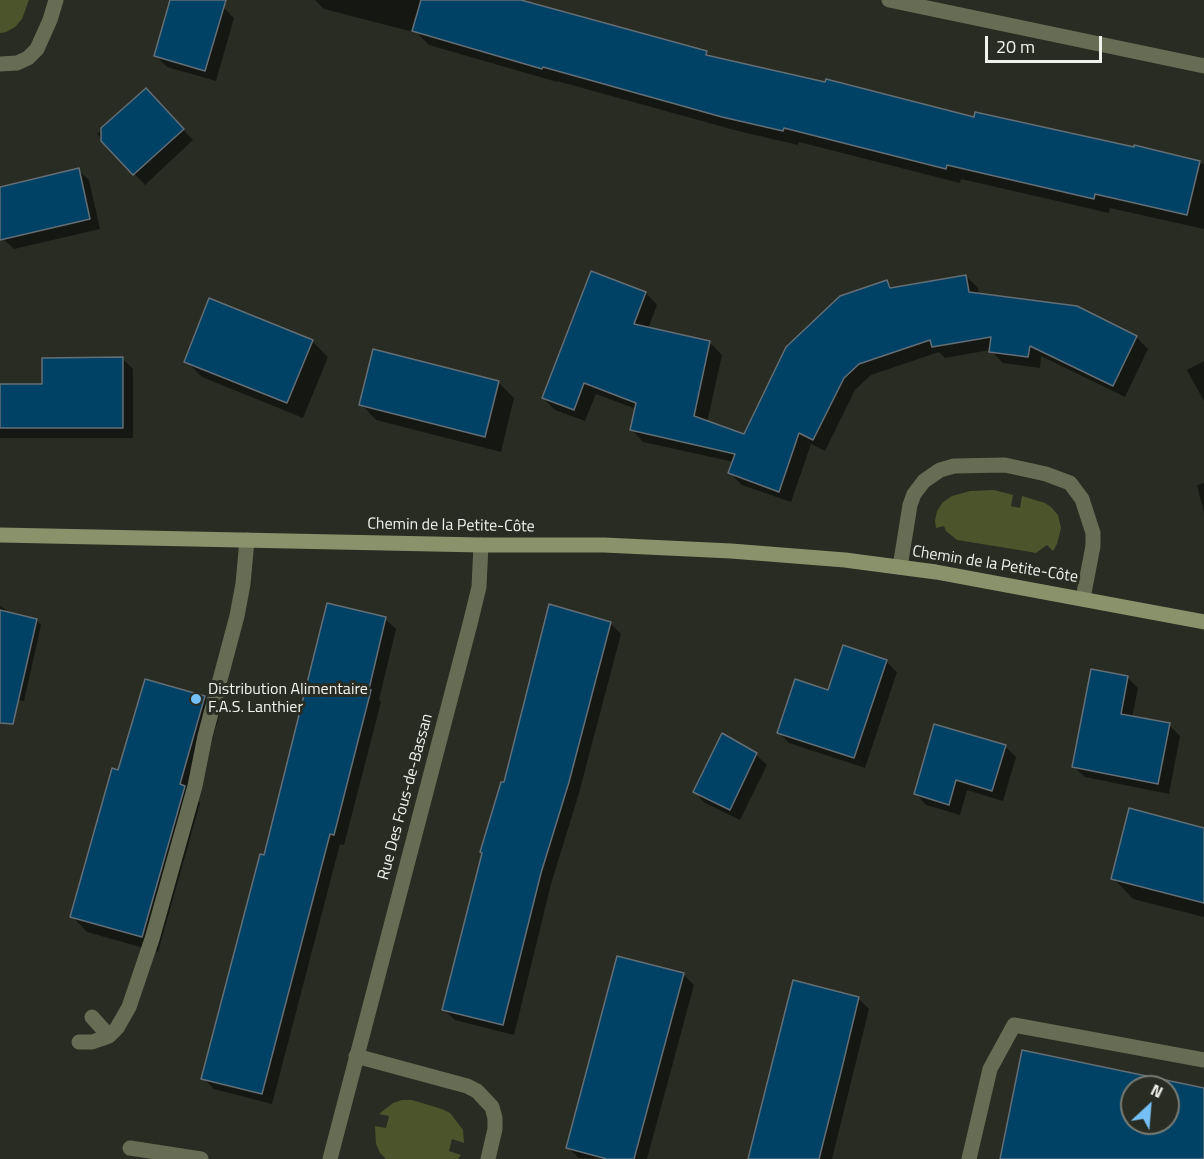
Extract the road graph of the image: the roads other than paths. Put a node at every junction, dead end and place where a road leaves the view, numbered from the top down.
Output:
1 (56, 0) edge
2 (889, 0) edge
3 (0, 64) edge
4 (1204, 66) edge
5 (0, 535) edge
6 (247, 540) junction
7 (481, 545) junction
8 (900, 567) junction
9 (1083, 598) junction
10 (1204, 622) edge
11 (92, 1017) dead end
12 (109, 1036) junction
13 (79, 1042) dead end
14 (356, 1056) junction
15 (1204, 1060) edge
16 (130, 1148) dead end
17 (201, 1159) edge
18 (330, 1159) edge
19 (488, 1159) edge
20 (969, 1159) edge

1 - 3 street
2 - 4 street
5 - 6 street, Chemin de la Petite-Côte
6 - 7 street, Chemin de la Petite-Côte
6 - 12 street
7 - 8 street, Chemin de la Petite-Côte
7 - 14 street, Rue Des Fous-de-Bassan
8 - 9 street, Chemin de la Petite-Côte
8 - 9 street, Chemin de la Petite-Côte
9 - 10 street, Chemin de la Petite-Côte
11 - 12 street
12 - 13 street
14 - 18 street, Rue Des Fous-de-Bassan
14 - 19 street
15 - 20 street
16 - 17 street

